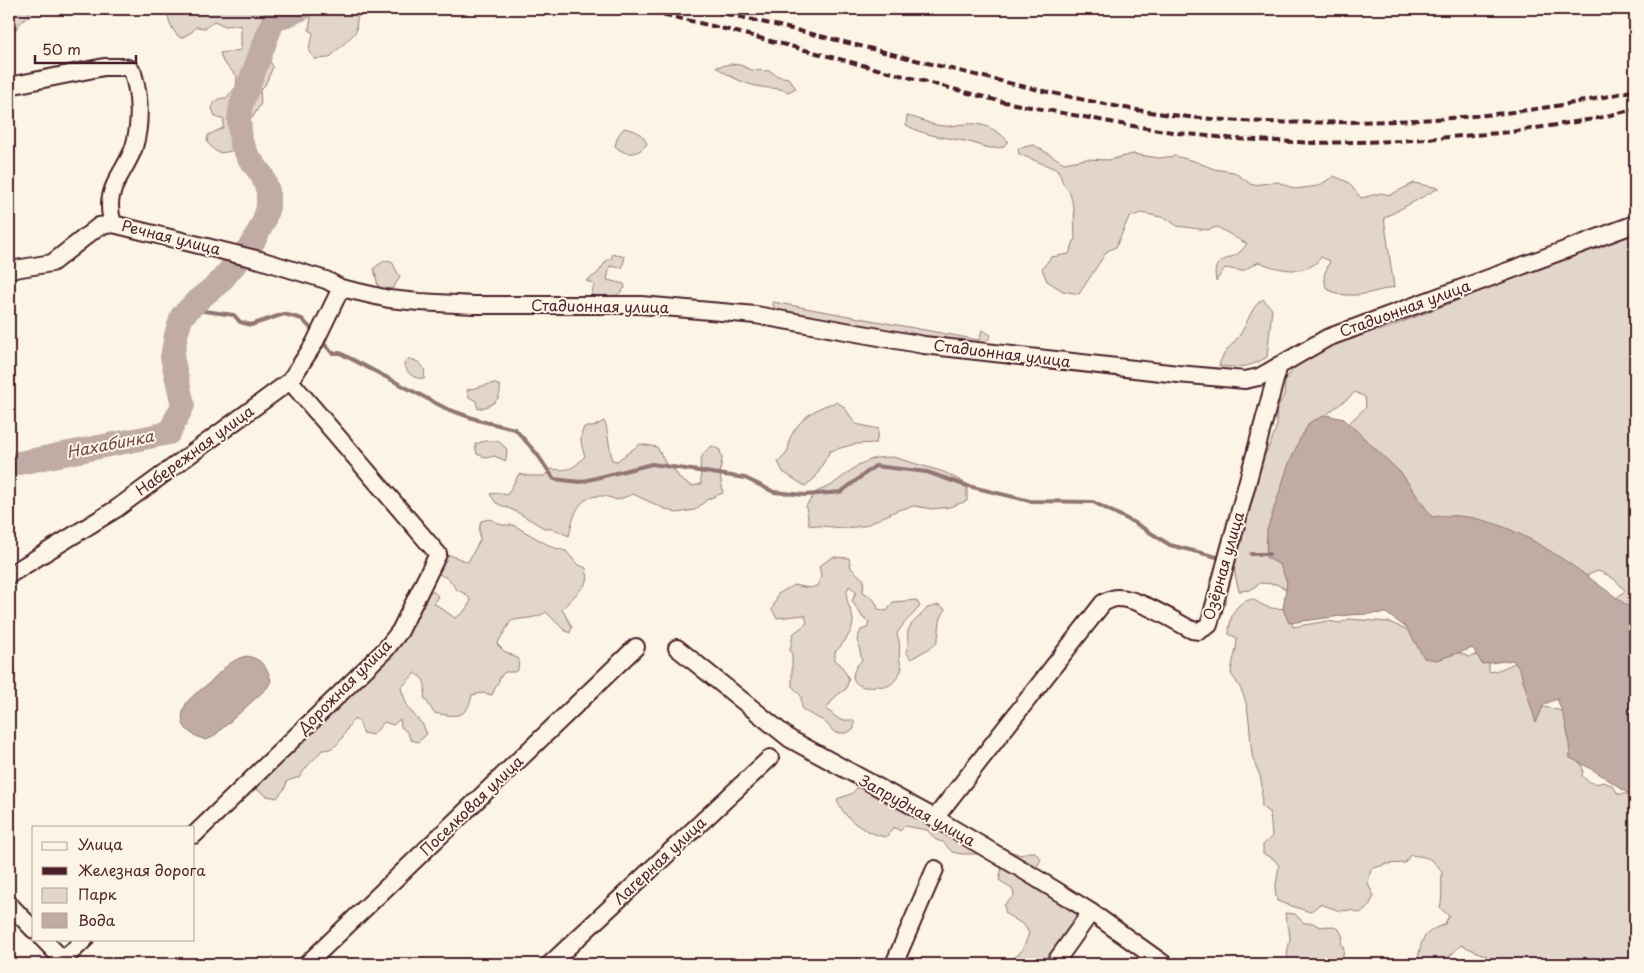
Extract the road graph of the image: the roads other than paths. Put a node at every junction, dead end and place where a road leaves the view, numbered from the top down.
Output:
1 (9, 86) edge
2 (112, 224) junction
3 (1635, 224) edge
4 (260, 260) joint
5 (9, 270) edge
6 (341, 288) junction
7 (1279, 365) junction
8 (290, 381) junction
9 (9, 575) edge
10 (636, 647) dead end
11 (677, 648) dead end
12 (770, 758) dead end
13 (935, 818) junction
14 (195, 834) edge
15 (935, 869) dead end
16 (9, 904) edge
17 (1091, 912) junction
18 (32, 928) edge
19 (44, 940) edge
20 (84, 940) edge
21 (65, 962) edge
22 (307, 964) edge
23 (550, 964) edge
24 (894, 964) edge
25 (1054, 964) edge
26 (1164, 964) edge

1 - 2 street, Речная улица
2 - 4 street, Речная улица
2 - 5 street, Речная улица
3 - 7 street, Стадионная улица
4 - 6 street, Стадионная улица
6 - 7 street, Стадионная улица
6 - 8 street, Набережная улица
7 - 13 street, Озёрная улица
8 - 9 street, Набережная улица
8 - 14 street, Дорожная улица
10 - 22 street, Поселковая улица
11 - 13 street, Запрудная улица
12 - 23 street, Лагерная улица
13 - 17 street, Запрудная улица
15 - 24 street
16 - 18 street
17 - 25 street
17 - 26 street, Запрудная улица
19 - 21 street
20 - 21 street

